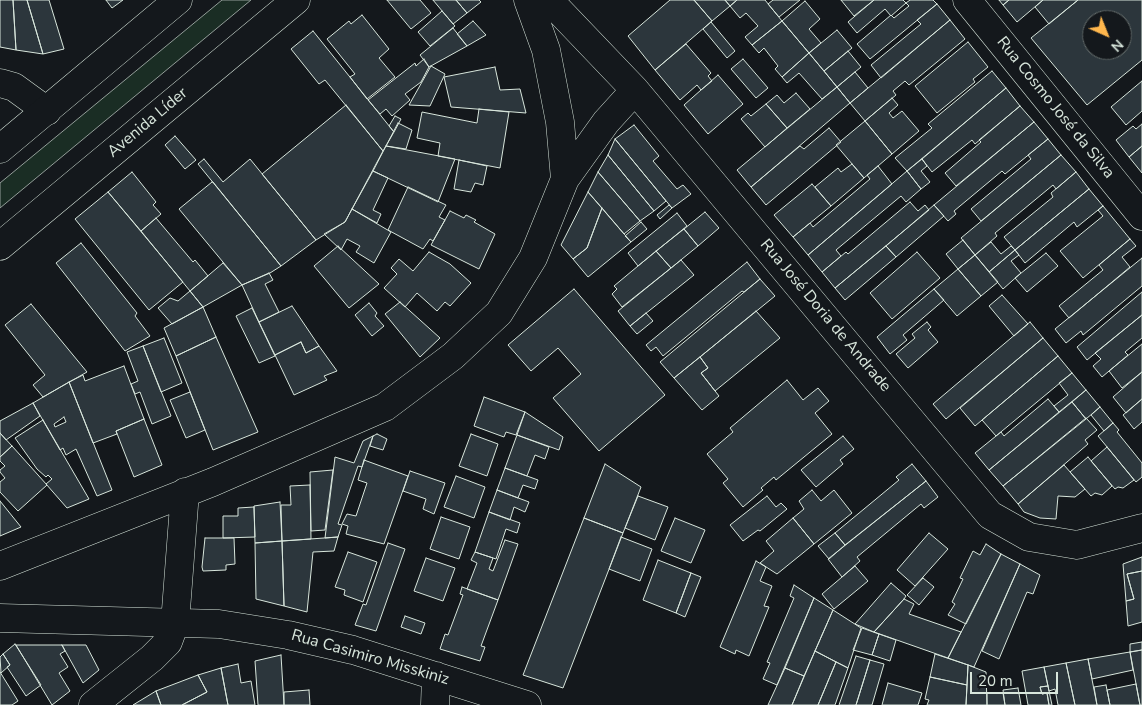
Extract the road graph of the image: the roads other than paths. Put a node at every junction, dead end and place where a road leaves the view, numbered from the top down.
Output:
1 (178, 0) edge
2 (296, 0) edge
3 (528, 0) edge
4 (549, 0) edge
5 (968, 0) edge
6 (0, 84) edge
7 (635, 90) junction
8 (47, 111) junction
9 (0, 149) edge
10 (565, 179) junction
11 (1142, 216) edge
12 (0, 246) edge
13 (185, 492) junction
14 (1142, 528) edge
15 (0, 566) edge
16 (0, 618) edge
17 (175, 623) junction
18 (436, 676) junction
19 (92, 705) edge
20 (435, 705) edge
21 (528, 705) edge

1 - 8 street
2 - 12 street, Avenida Líder
3 - 10 street
4 - 7 street, Rua José Doria de Andrade
5 - 11 street, Rua Cosmo José da Silva
6 - 8 street
7 - 10 street
7 - 14 street, Rua José Doria de Andrade
8 - 9 street
10 - 13 street
13 - 15 street
13 - 17 street
16 - 17 street, Rua Casimiro Misskiniz
17 - 18 street, Rua Casimiro Misskiniz
17 - 19 street
18 - 20 street
18 - 21 street, Rua Casimiro Misskiniz

